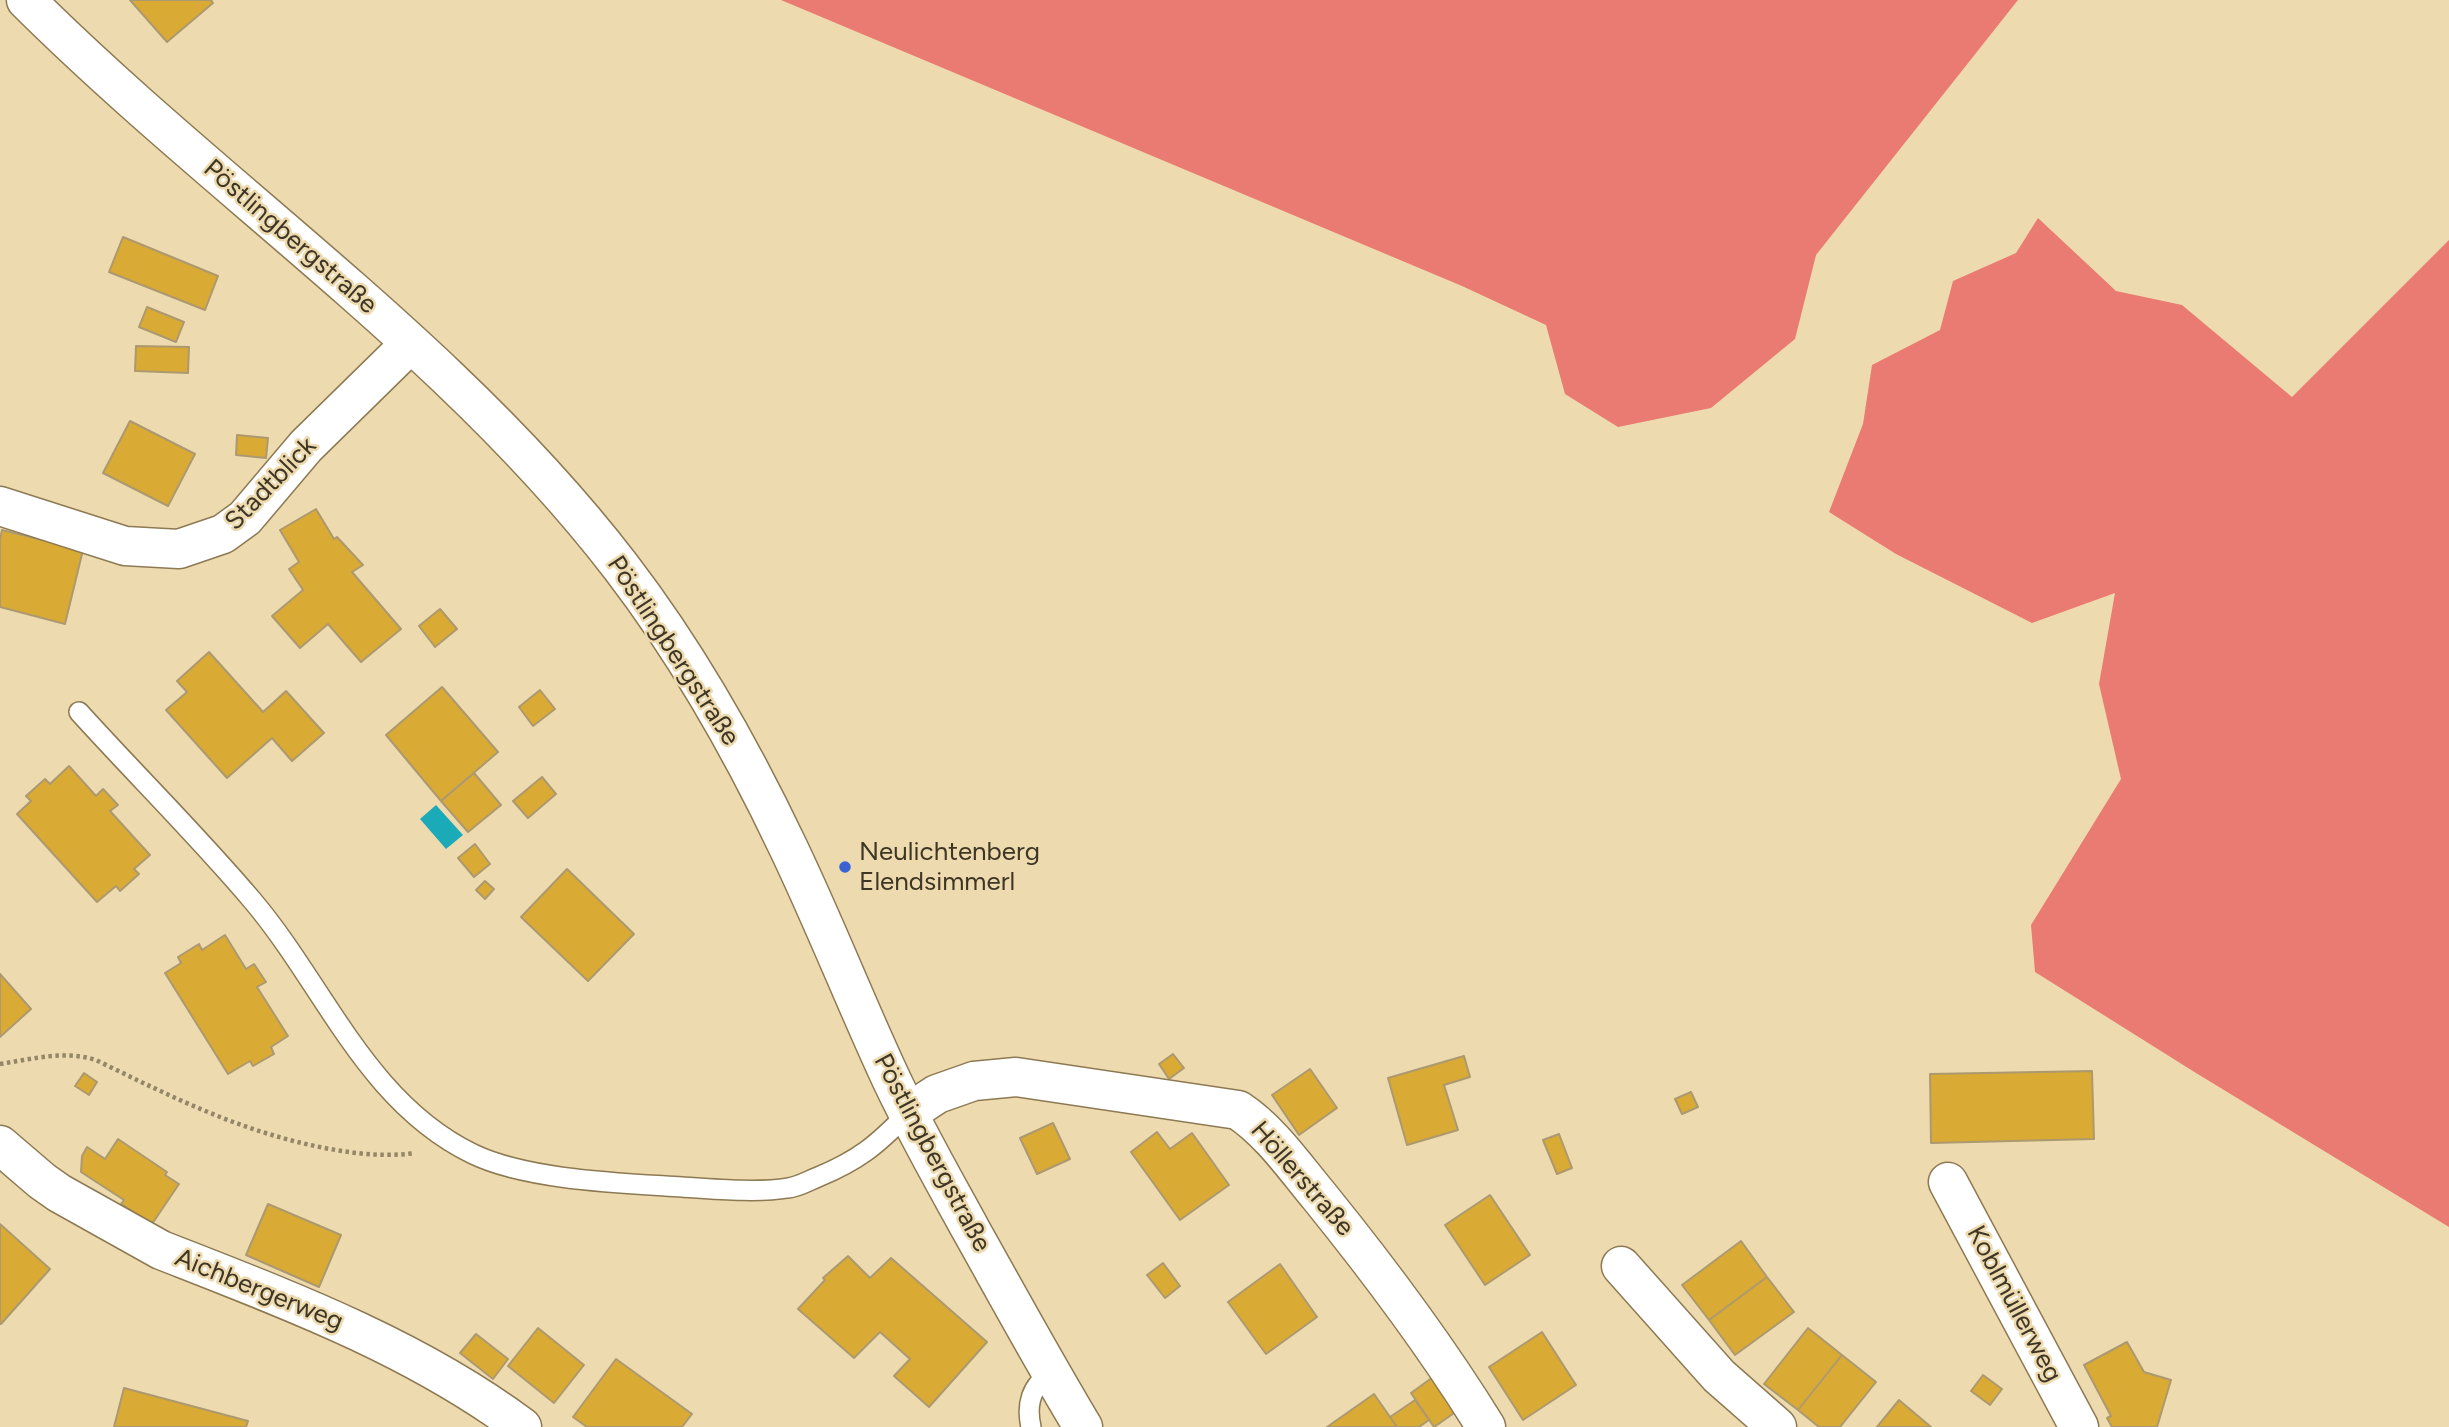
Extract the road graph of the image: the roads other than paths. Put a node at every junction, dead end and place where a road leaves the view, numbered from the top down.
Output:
1 (26, 0) edge
2 (402, 352) junction
3 (0, 506) edge
4 (79, 712) dead end
5 (908, 1113) junction
6 (0, 1145) edge
7 (1948, 1182) dead end
8 (1621, 1266) dead end
9 (1051, 1374) junction
10 (522, 1427) edge
11 (1031, 1427) edge
12 (1083, 1427) edge
13 (1486, 1427) edge
14 (1777, 1427) edge
15 (2079, 1427) edge

1 - 2 street, Pöstlingbergstraße
2 - 3 street, Stadtblick
2 - 5 street, Pöstlingbergstraße
4 - 5 lane
5 - 9 street, Pöstlingbergstraße
5 - 13 street, Höllerstraße
6 - 10 street, Aichbergerweg
7 - 15 street, Koblmüllerweg
8 - 14 street
9 - 11 lane
9 - 12 street, Pöstlingbergstraße

